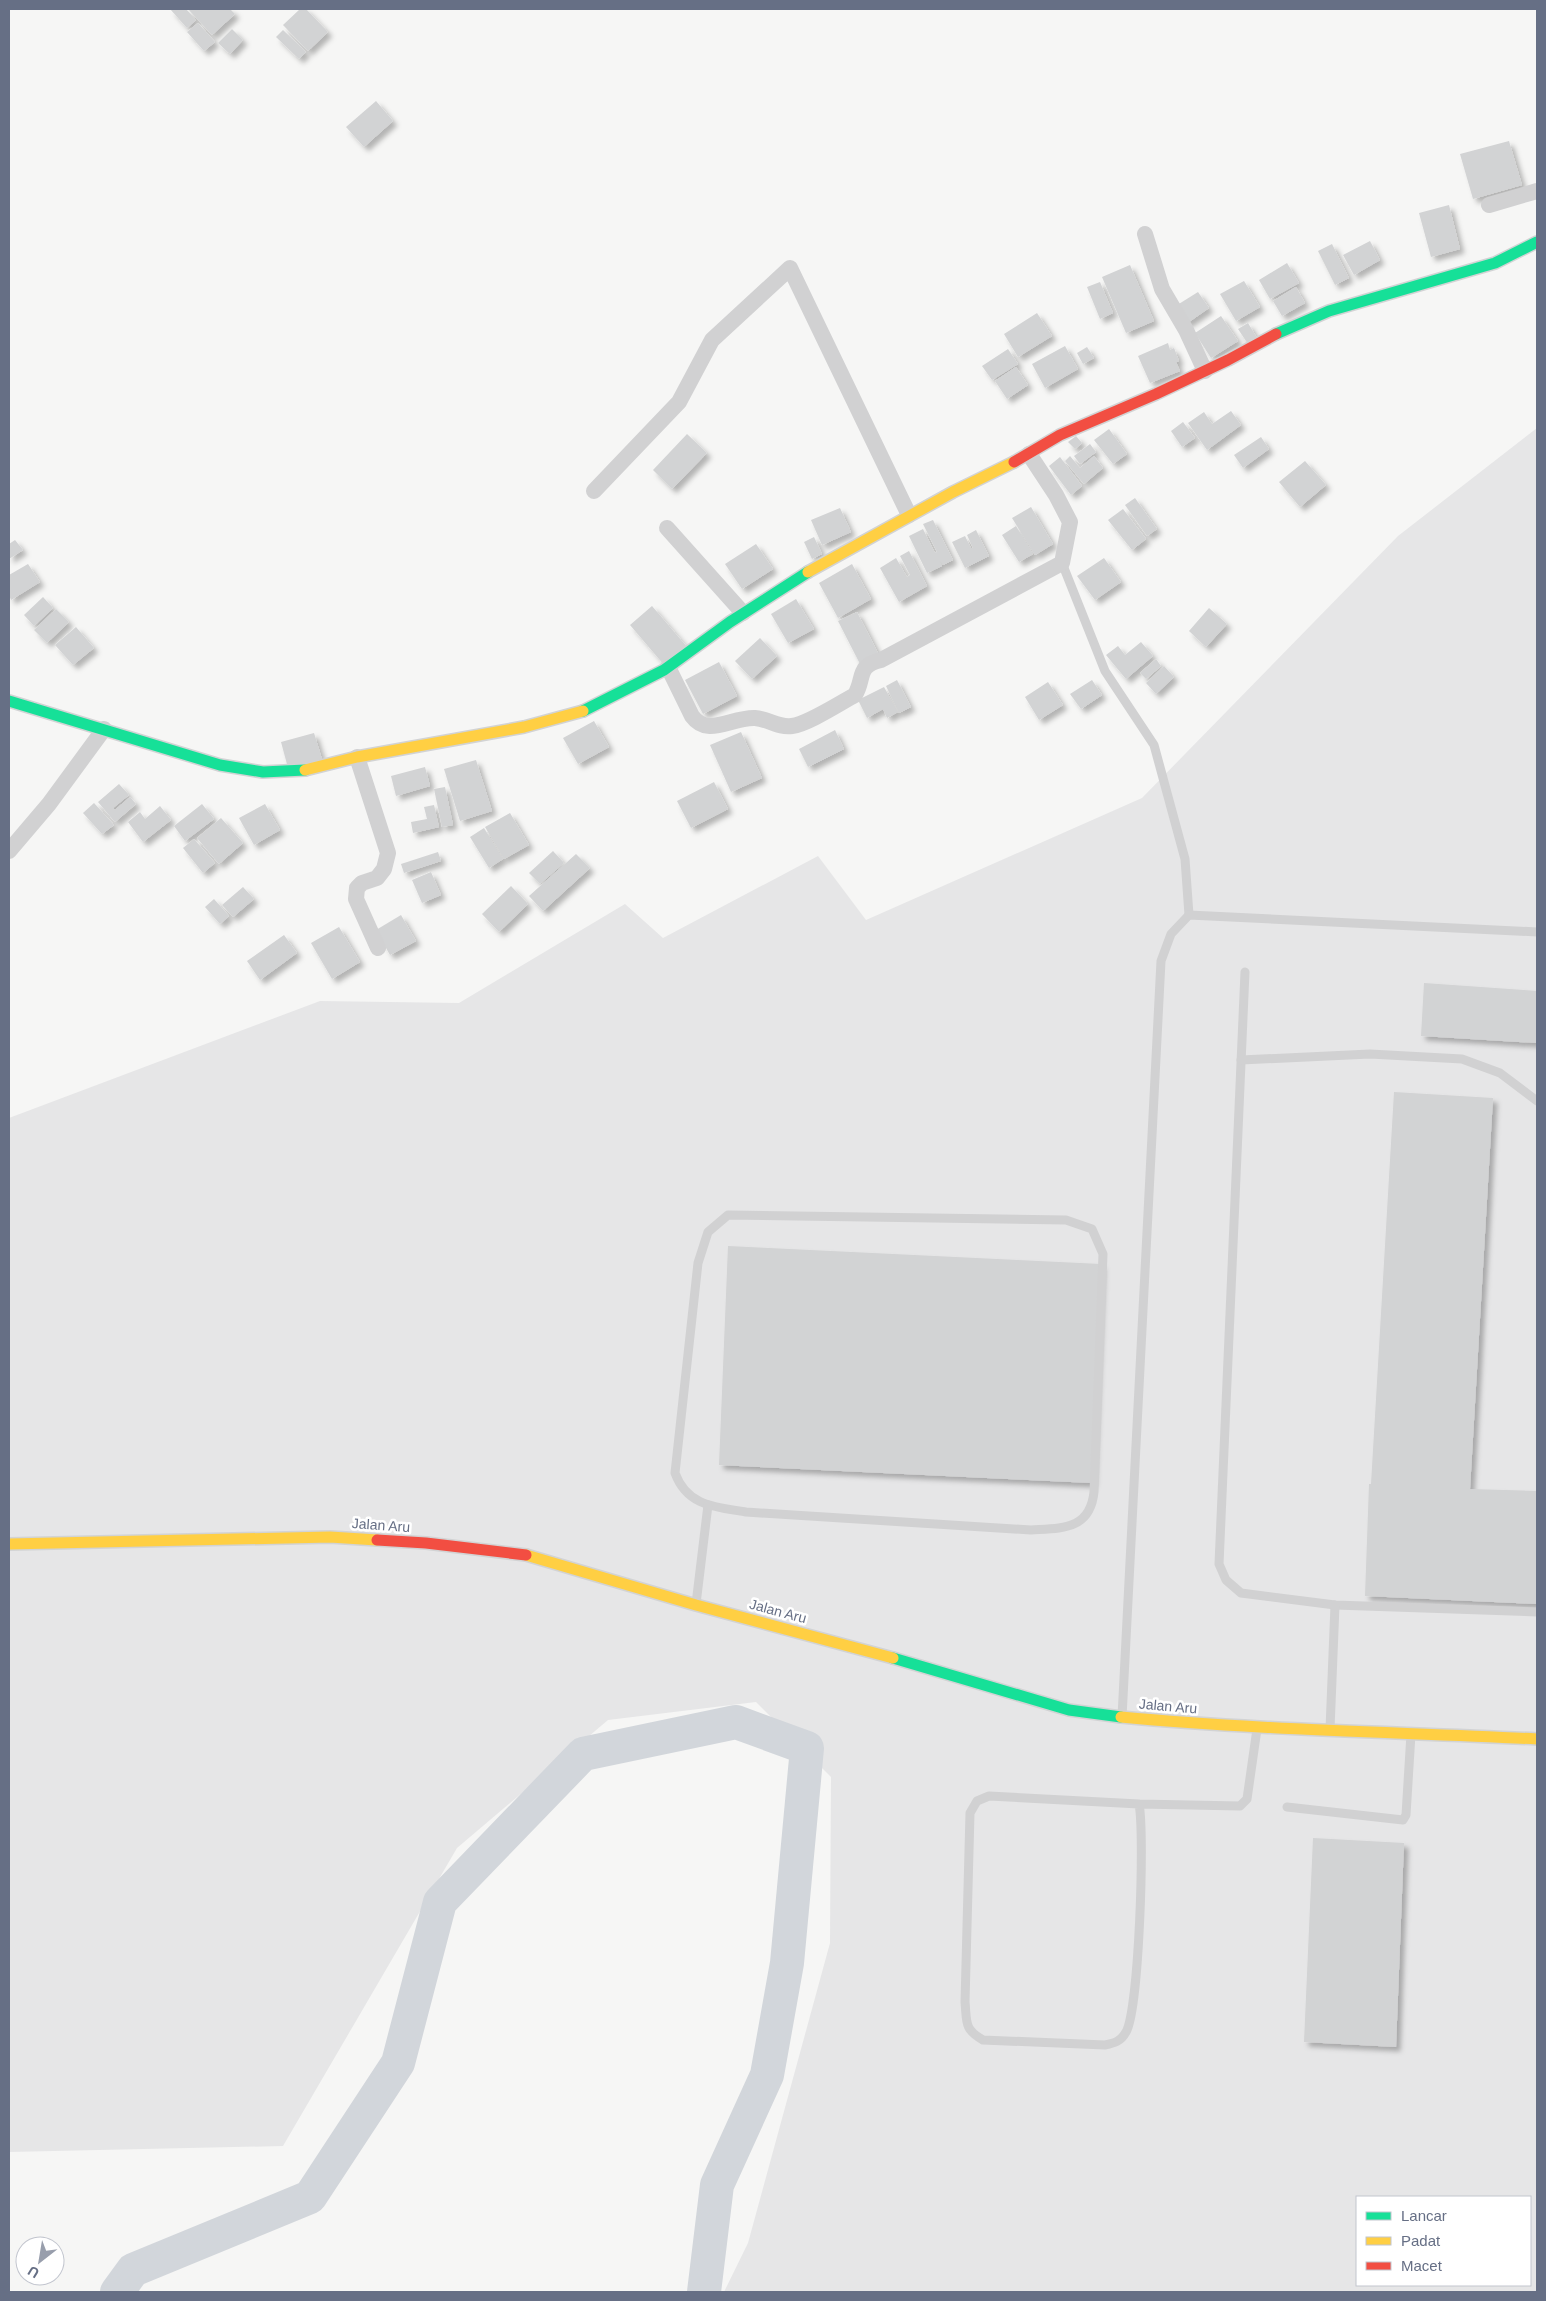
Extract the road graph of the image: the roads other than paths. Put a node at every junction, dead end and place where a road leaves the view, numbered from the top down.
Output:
1 (1537, 191) edge
2 (1489, 205) dead end
3 (1145, 234) dead end
4 (1537, 242) edge
5 (1205, 371) junction
6 (1029, 454) junction
7 (594, 491) dead end
8 (909, 515) junction
9 (667, 528) dead end
10 (1062, 563) junction
11 (743, 613) junction
12 (668, 667) junction
13 (9, 701) edge
14 (104, 730) junction
15 (357, 757) junction
16 (9, 851) edge
17 (1189, 915) junction
18 (1537, 932) edge
19 (378, 948) dead end
20 (1245, 972) dead end
21 (1241, 1060) junction
22 (1537, 1101) edge
23 (708, 1506) junction
24 (9, 1544) edge
25 (696, 1604) junction
26 (1335, 1605) junction
27 (1537, 1612) edge
28 (1122, 1717) junction
29 (1257, 1728) junction
30 (1330, 1729) junction
31 (1410, 1734) junction
32 (1537, 1739) edge
33 (1139, 1804) junction
34 (1287, 1807) dead end

1 - 2 street
3 - 5 street
4 - 5 street
5 - 6 street
6 - 8 street
6 - 10 street
7 - 8 street
8 - 11 street
9 - 11 street
10 - 12 street
10 - 17 lane
11 - 12 street
12 - 15 street
13 - 14 street
14 - 15 street
14 - 16 street
15 - 19 street
17 - 18 lane
17 - 28 lane
20 - 21 lane
21 - 22 lane
21 - 26 lane
23 - 23 lane
23 - 25 lane
24 - 25 street, Jalan Aru
25 - 28 street, Jalan Aru
26 - 27 lane
26 - 30 lane
28 - 29 street, Jalan Aru
29 - 30 street, Jalan Aru
29 - 33 lane
30 - 31 street, Jalan Aru
31 - 32 street, Jalan Aru
31 - 34 lane
33 - 33 lane

